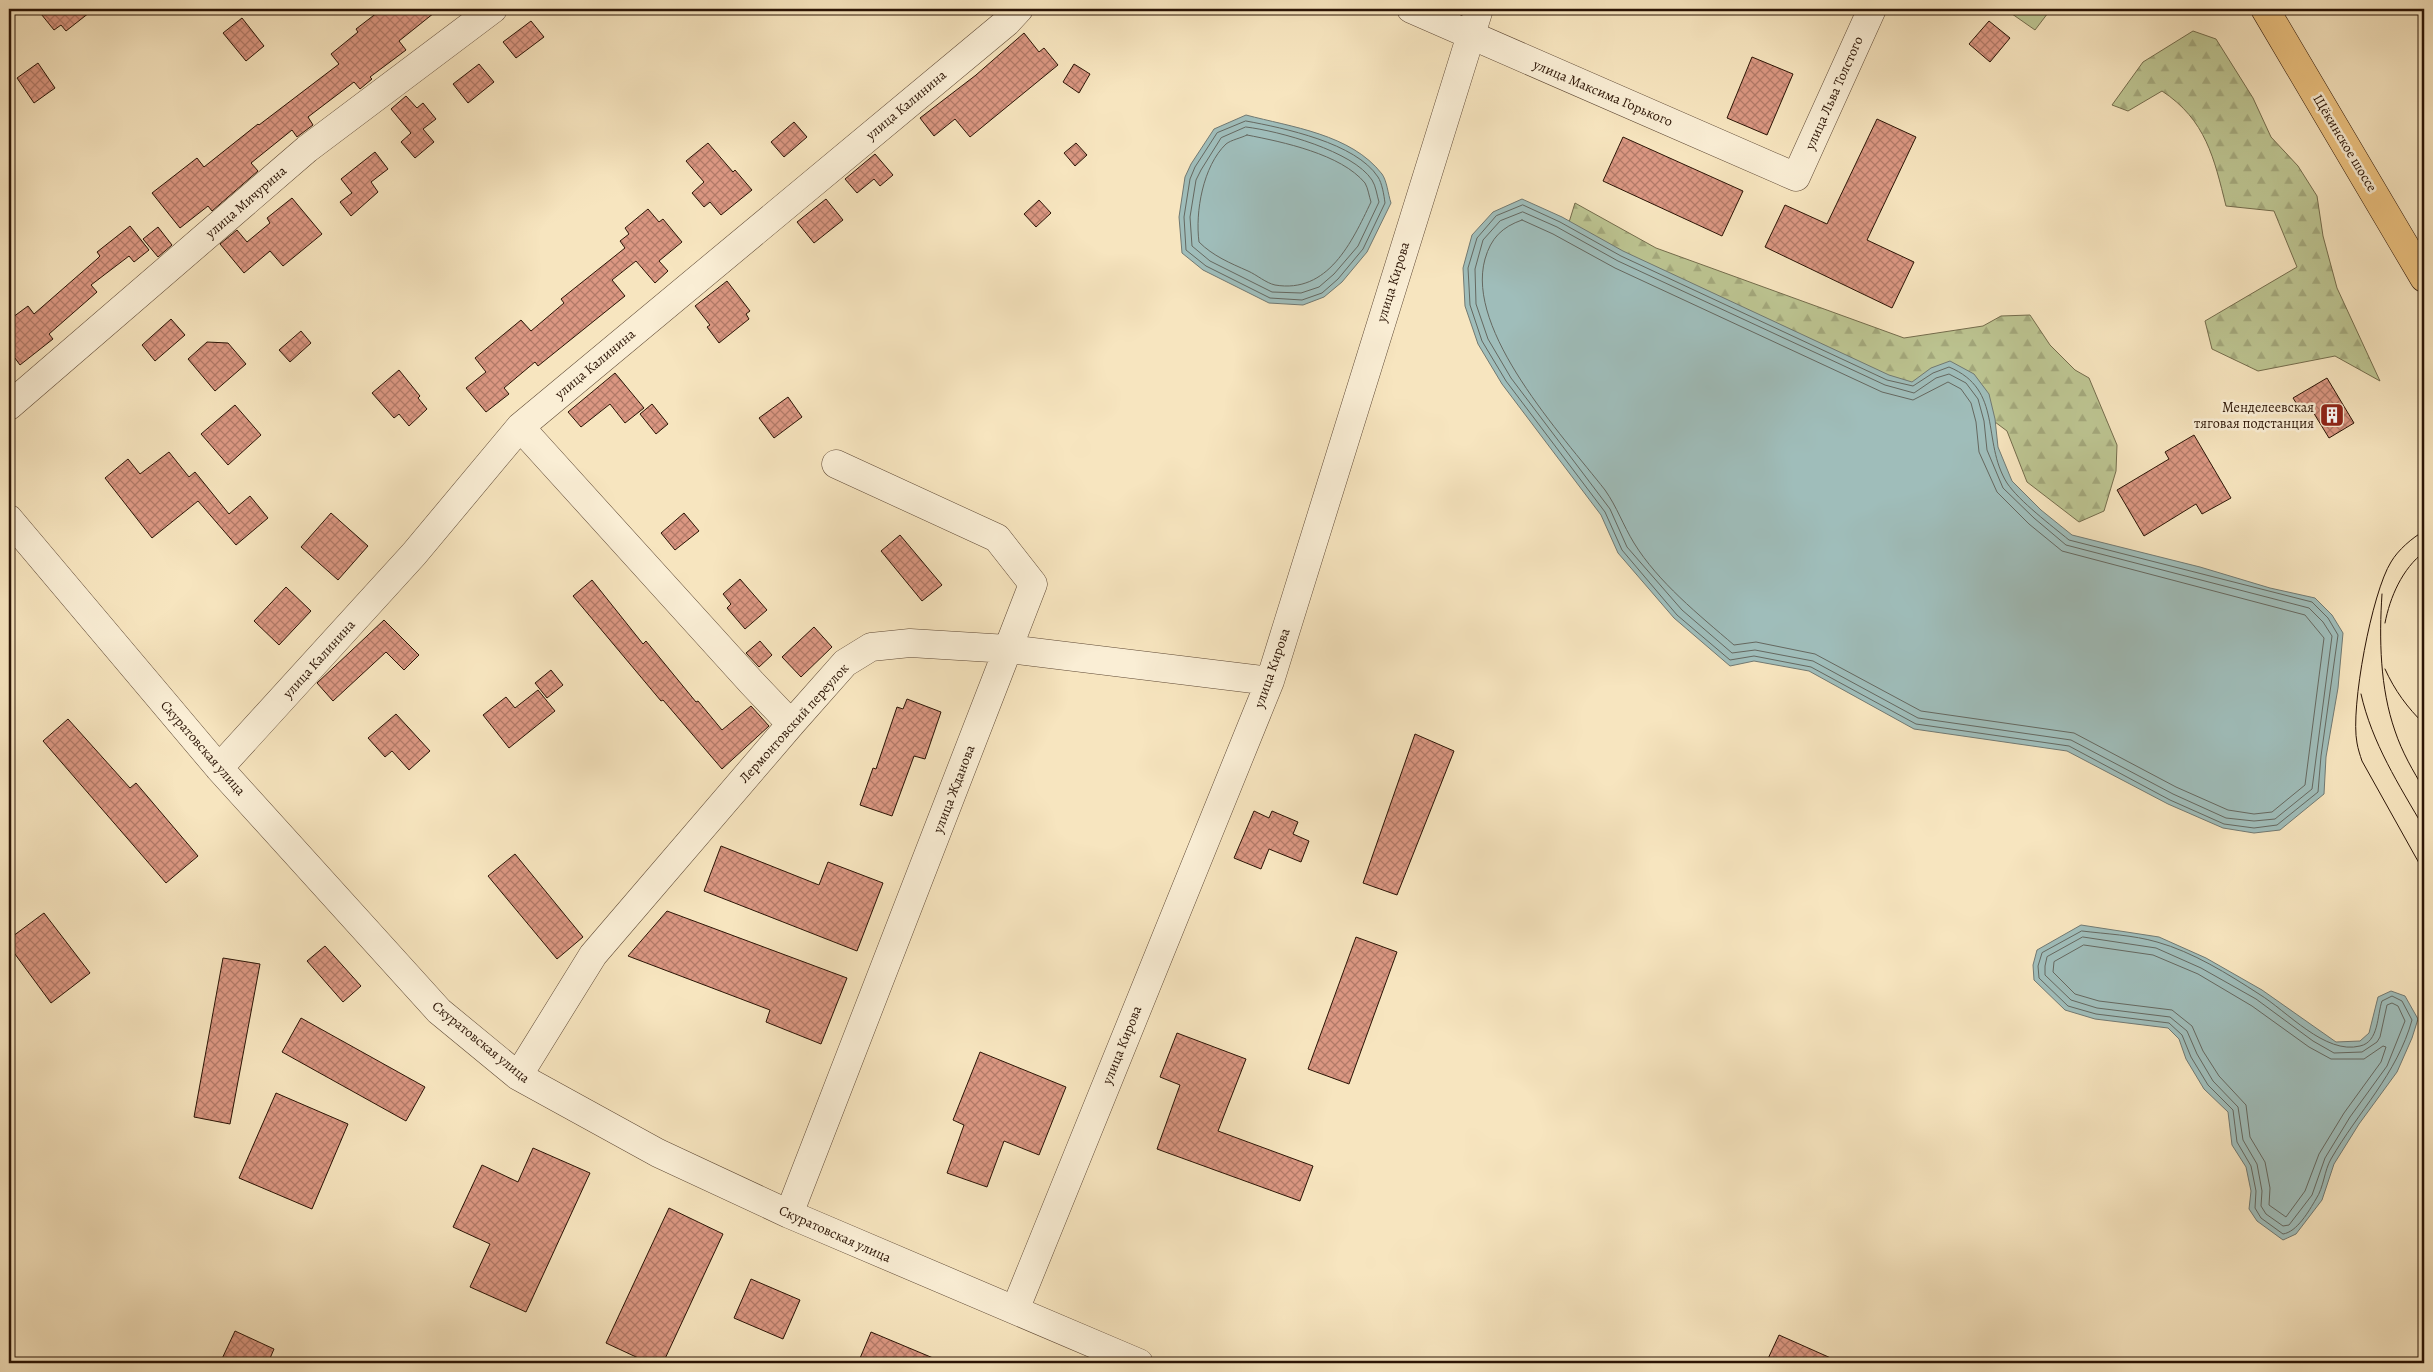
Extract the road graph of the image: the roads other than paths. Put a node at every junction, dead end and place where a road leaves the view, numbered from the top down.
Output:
1 (493, 9) edge
2 (1019, 9) edge
3 (1411, 9) edge
4 (1479, 9) edge
5 (1872, 9) edge
6 (2265, 9) edge
7 (1470, 36) junction
8 (1796, 177) joint
9 (2424, 278) edge
10 (9, 406) edge
11 (520, 427) junction
12 (836, 464) dead end
13 (9, 519) edge
14 (1008, 649) junction
15 (1270, 681) junction
16 (791, 724) junction
17 (219, 768) junction
18 (518, 1076) junction
19 (789, 1214) junction
20 (1014, 1310) junction
21 (1139, 1363) edge

1 - 10 street, улица Мичурина
2 - 11 street, улица Калинина
3 - 7 street, улица Максима Горького
4 - 7 street, улица Кирова
5 - 8 street, улица Льва Толстого
6 - 9 main road, Щёкинское шоссе
7 - 8 street, улица Максима Горького
7 - 15 street, улица Кирова
11 - 16 street
11 - 17 street, улица Калинина
12 - 14 street, улица Жданова
13 - 17 street, Скуратовская улица
14 - 15 street, Лермонтовский переулок
14 - 16 street, Лермонтовский переулок
14 - 19 street, улица Жданова
15 - 20 street, улица Кирова
16 - 18 street, Лермонтовский переулок
17 - 18 street, Скуратовская улица
18 - 19 street, Скуратовская улица
19 - 20 street, Скуратовская улица
20 - 21 street, Скуратовская улица

